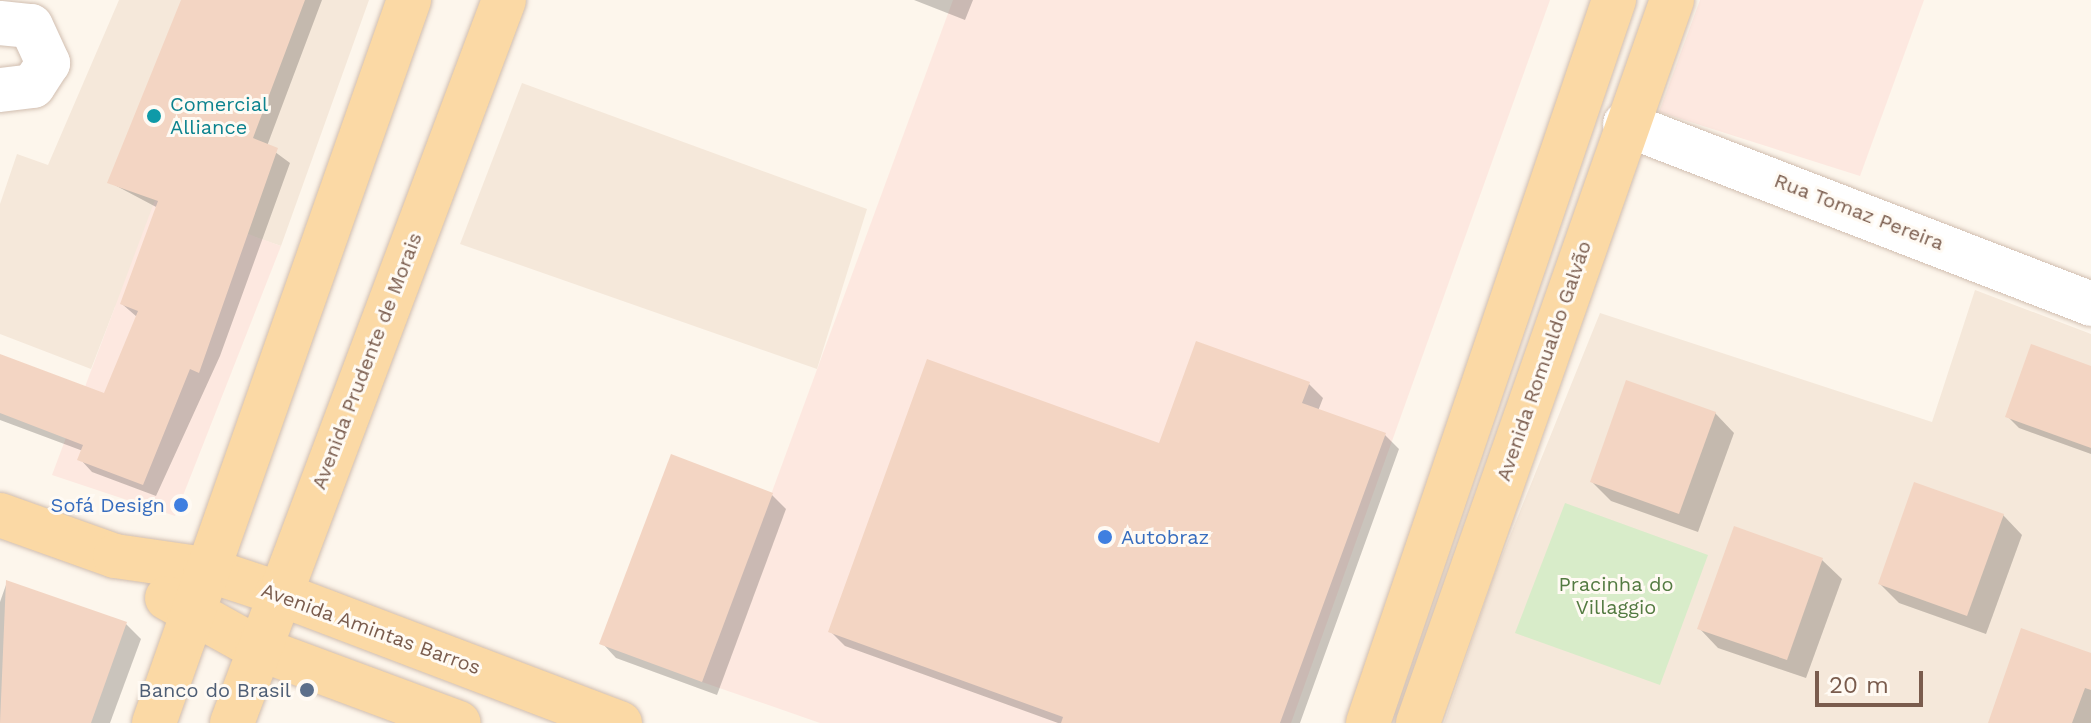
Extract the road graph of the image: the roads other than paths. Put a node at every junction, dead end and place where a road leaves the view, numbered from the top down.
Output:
1 (409, 0) edge
2 (504, 0) edge
3 (1614, 0) edge
4 (1672, 0) edge
5 (0, 23) edge
6 (1, 92) edge
7 (1625, 124) junction
8 (2091, 304) edge
9 (0, 515) edge
10 (115, 556) junction
11 (205, 569) junction
12 (277, 593) junction
13 (189, 616) junction
14 (257, 648) junction
15 (154, 723) edge
16 (232, 723) edge
17 (459, 723) edge
18 (620, 723) edge
19 (1368, 723) edge
20 (1418, 723) edge

1 - 11 main road
2 - 12 main road, Avenida Prudente de Morais
3 - 19 main road
4 - 7 main road, Avenida Romualdo Galvão
5 - 6 street
7 - 8 street, Rua Tomaz Pereira
7 - 20 main road, Avenida Romualdo Galvão
9 - 10 main road, Avenida Amintas Barros
10 - 11 main road, Avenida Amintas Barros
10 - 13 main road, Avenida Amintas Barros
11 - 12 main road, Avenida Amintas Barros
11 - 13 main road
12 - 14 main road, Avenida Prudente de Morais
12 - 18 main road, Avenida Amintas Barros
13 - 14 main road, Avenida Amintas Barros
13 - 15 main road
14 - 16 main road, Avenida Prudente de Morais
14 - 17 main road, Avenida Amintas Barros

